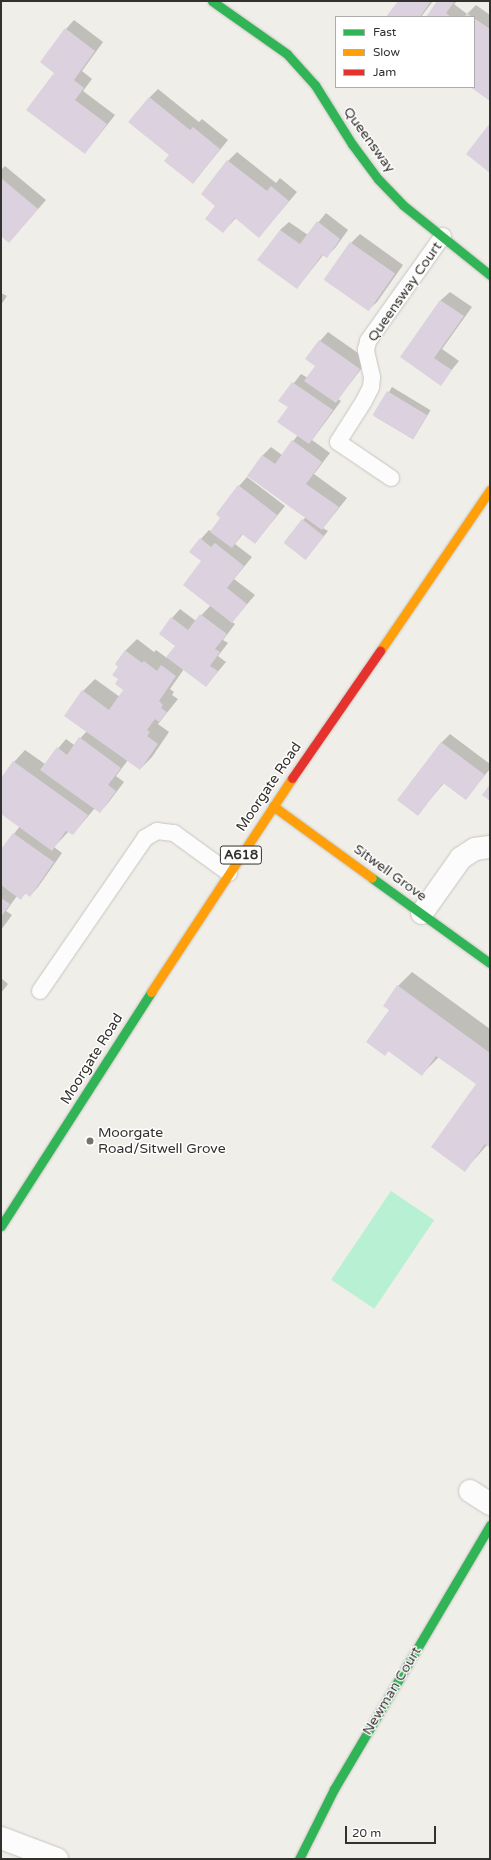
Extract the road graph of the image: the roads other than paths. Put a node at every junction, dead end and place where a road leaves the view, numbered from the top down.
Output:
1 (212, 1) edge
2 (443, 236) junction
3 (490, 275) edge
4 (391, 478) dead end
5 (490, 490) edge
6 (273, 806) junction
7 (490, 847) edge
8 (229, 872) junction
9 (422, 913) junction
10 (490, 963) edge
11 (40, 992) dead end
12 (1, 1226) edge
13 (470, 1491) dead end
14 (490, 1504) edge
15 (490, 1525) edge
16 (1, 1838) edge
17 (57, 1859) edge
18 (299, 1859) edge

1 - 2 street, Queensway
2 - 3 street, Queensway
2 - 4 lane, Queensway Court
5 - 6 street, Moorgate Road / A618
6 - 8 street, Moorgate Road / A618
6 - 9 street, Sitwell Grove
7 - 9 street
8 - 11 lane
8 - 12 street, Moorgate Road / A618
9 - 10 street, Sitwell Grove
13 - 14 street
15 - 18 street, Newman Court
16 - 17 street

